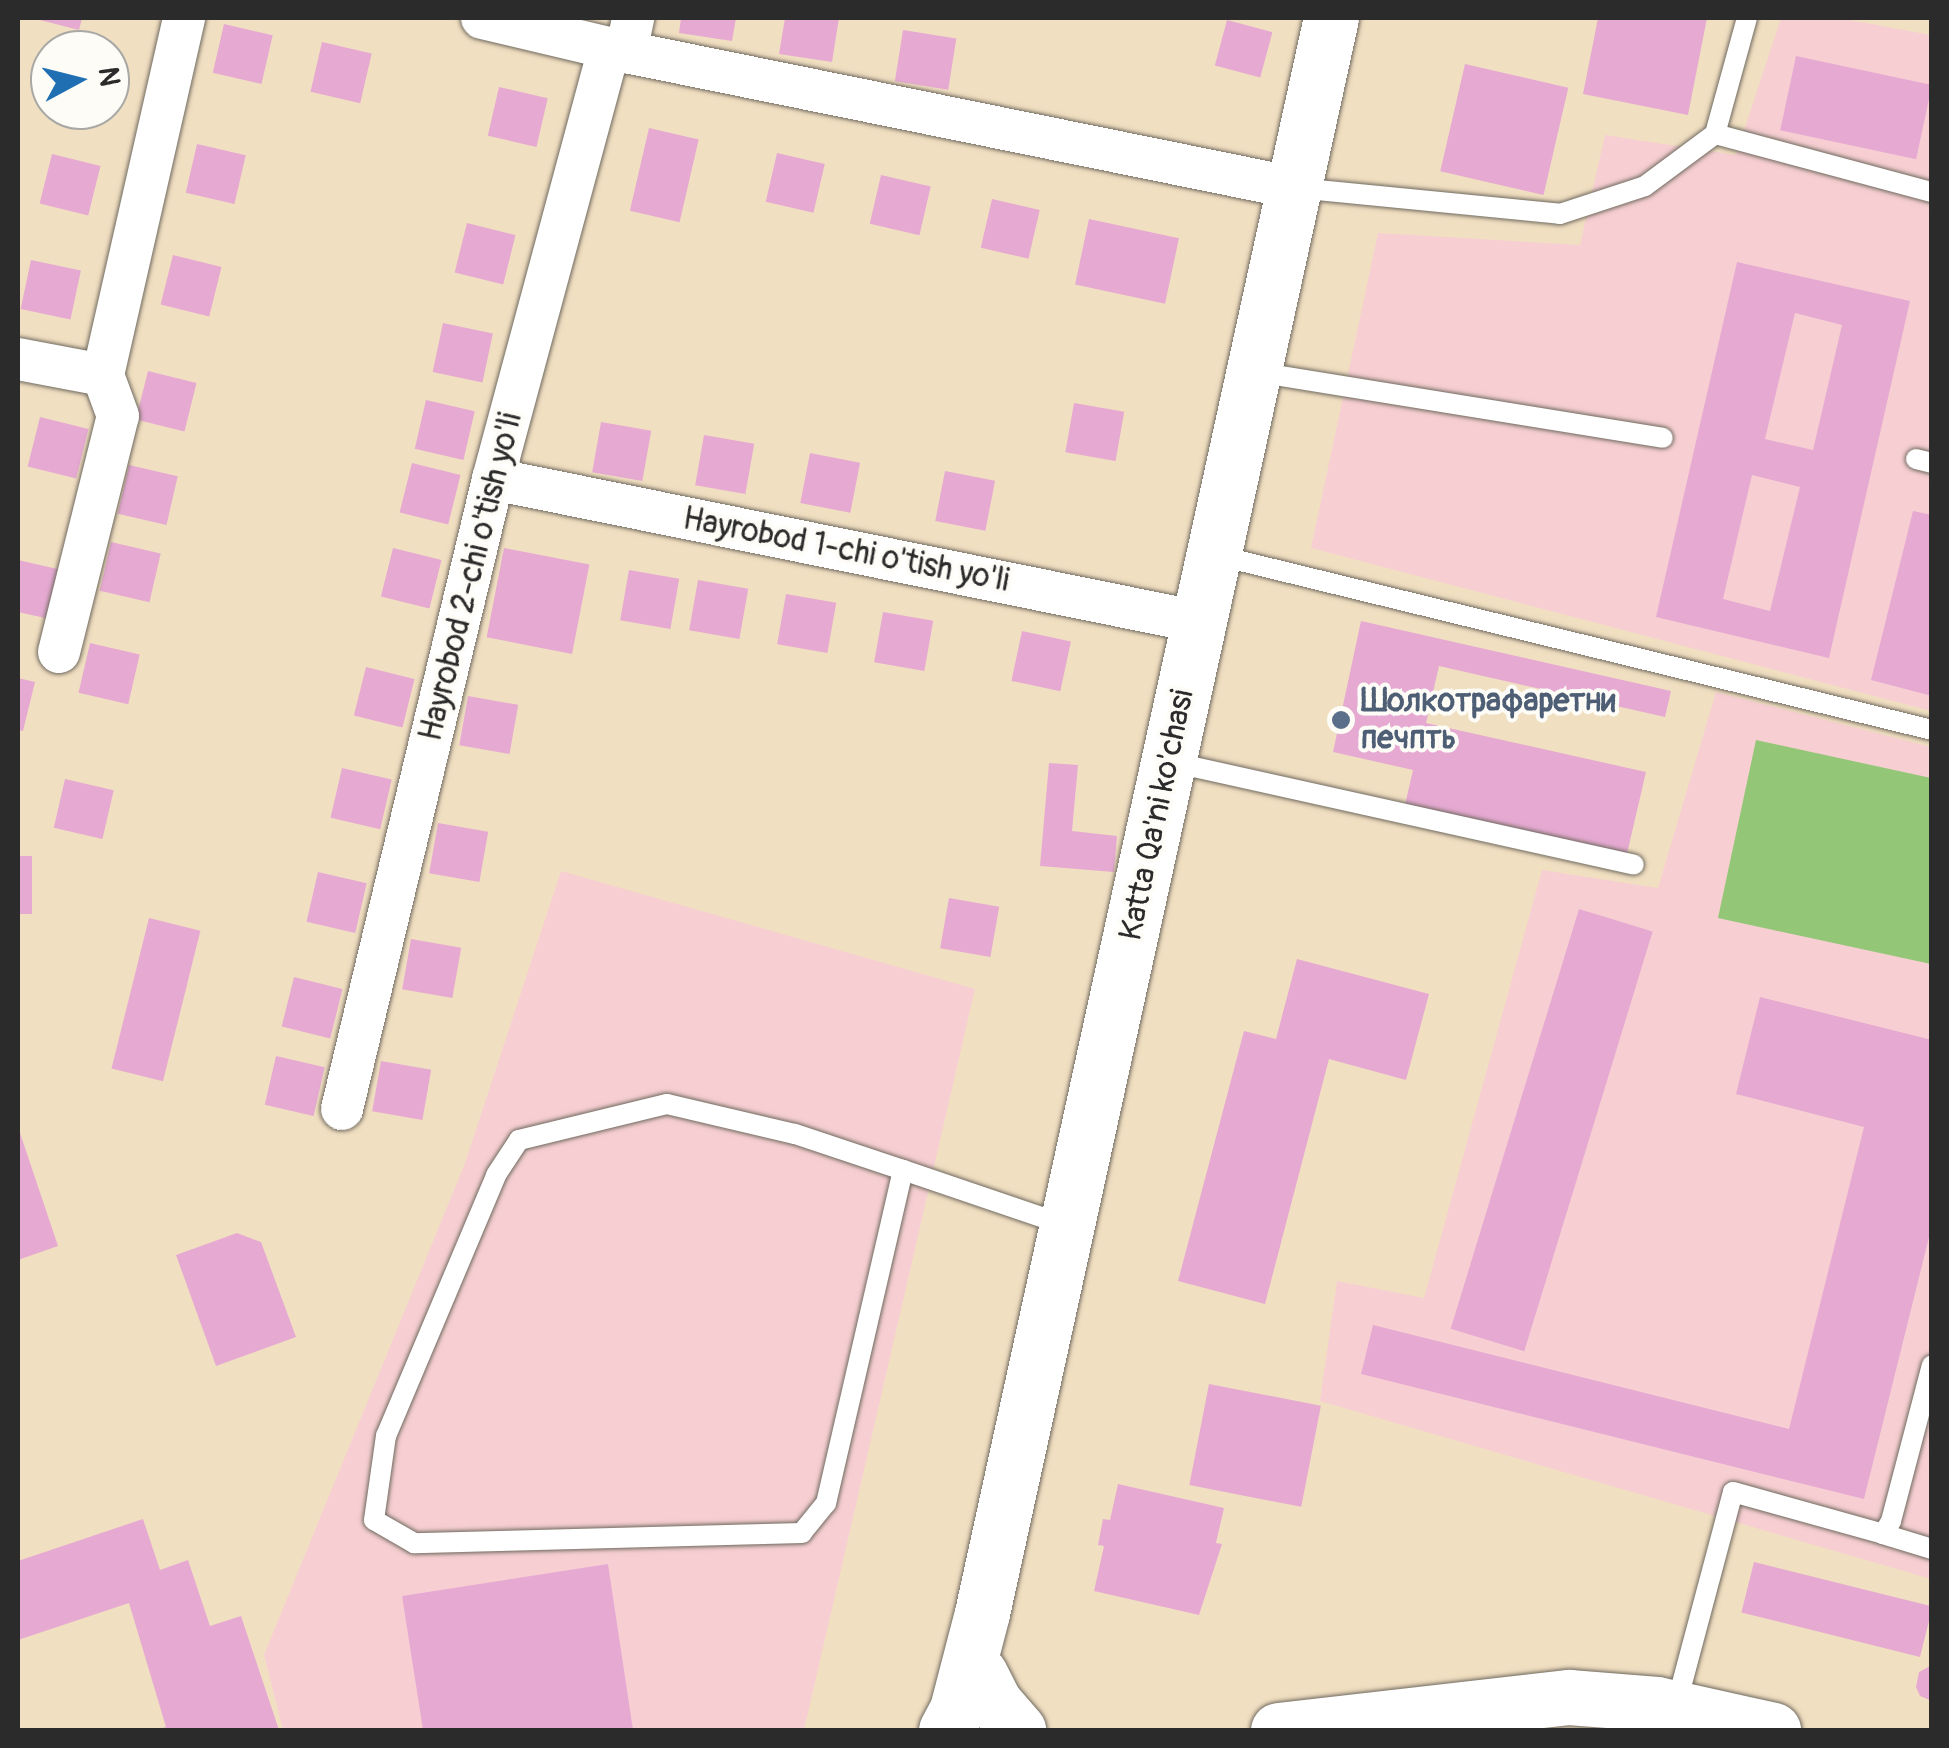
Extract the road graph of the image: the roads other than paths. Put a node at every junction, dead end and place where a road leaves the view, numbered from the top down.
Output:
1 (184, 18) edge
2 (482, 18) edge
3 (1331, 18) edge
4 (1747, 18) edge
5 (623, 39) edge
6 (1715, 134) junction
7 (1295, 188) junction
8 (1932, 192) edge
9 (18, 359) edge
10 (1254, 372) junction
11 (103, 374) junction
12 (1663, 438) dead end
13 (493, 479) junction
14 (1214, 554) junction
15 (1199, 622) junction
16 (60, 652) dead end
17 (1932, 730) edge
18 (1169, 761) junction
19 (1634, 866) dead end
20 (342, 1109) dead end
21 (904, 1170) junction
22 (1067, 1226) junction
23 (1932, 1365) edge
24 (1883, 1534) junction
25 (1932, 1549) edge
26 (982, 1613) junction
27 (980, 1674) junction
28 (1675, 1708) junction
29 (946, 1730) edge
30 (986, 1730) edge
31 (1018, 1730) edge
32 (1278, 1730) edge
33 (1772, 1730) edge

1 - 11 street
2 - 5 street
3 - 7 main road, Katta Qa'ni ko'chasi
4 - 6 lane
5 - 7 street
5 - 13 street, Hayrobod 2-chi o'tish yo'li
6 - 7 lane
6 - 8 lane
7 - 10 main road, Katta Qa'ni ko'chasi
9 - 11 street
10 - 12 lane
10 - 14 main road, Katta Qa'ni ko'chasi
11 - 16 street
13 - 15 street, Hayrobod 1-chi o'tish yo'li
13 - 20 street, Hayrobod 2-chi o'tish yo'li
14 - 15 main road, Katta Qa'ni ko'chasi
14 - 17 lane
15 - 18 main road, Katta Qa'ni ko'chasi
18 - 19 lane
18 - 22 main road, Katta Qa'ni ko'chasi
21 - 21 lane
21 - 22 lane
22 - 26 main road, Katta Qa'ni ko'chasi
23 - 24 lane
24 - 25 lane
24 - 28 lane
26 - 27 main road
26 - 29 main road
27 - 30 main road
27 - 31 main road
28 - 32 main road
28 - 33 main road

